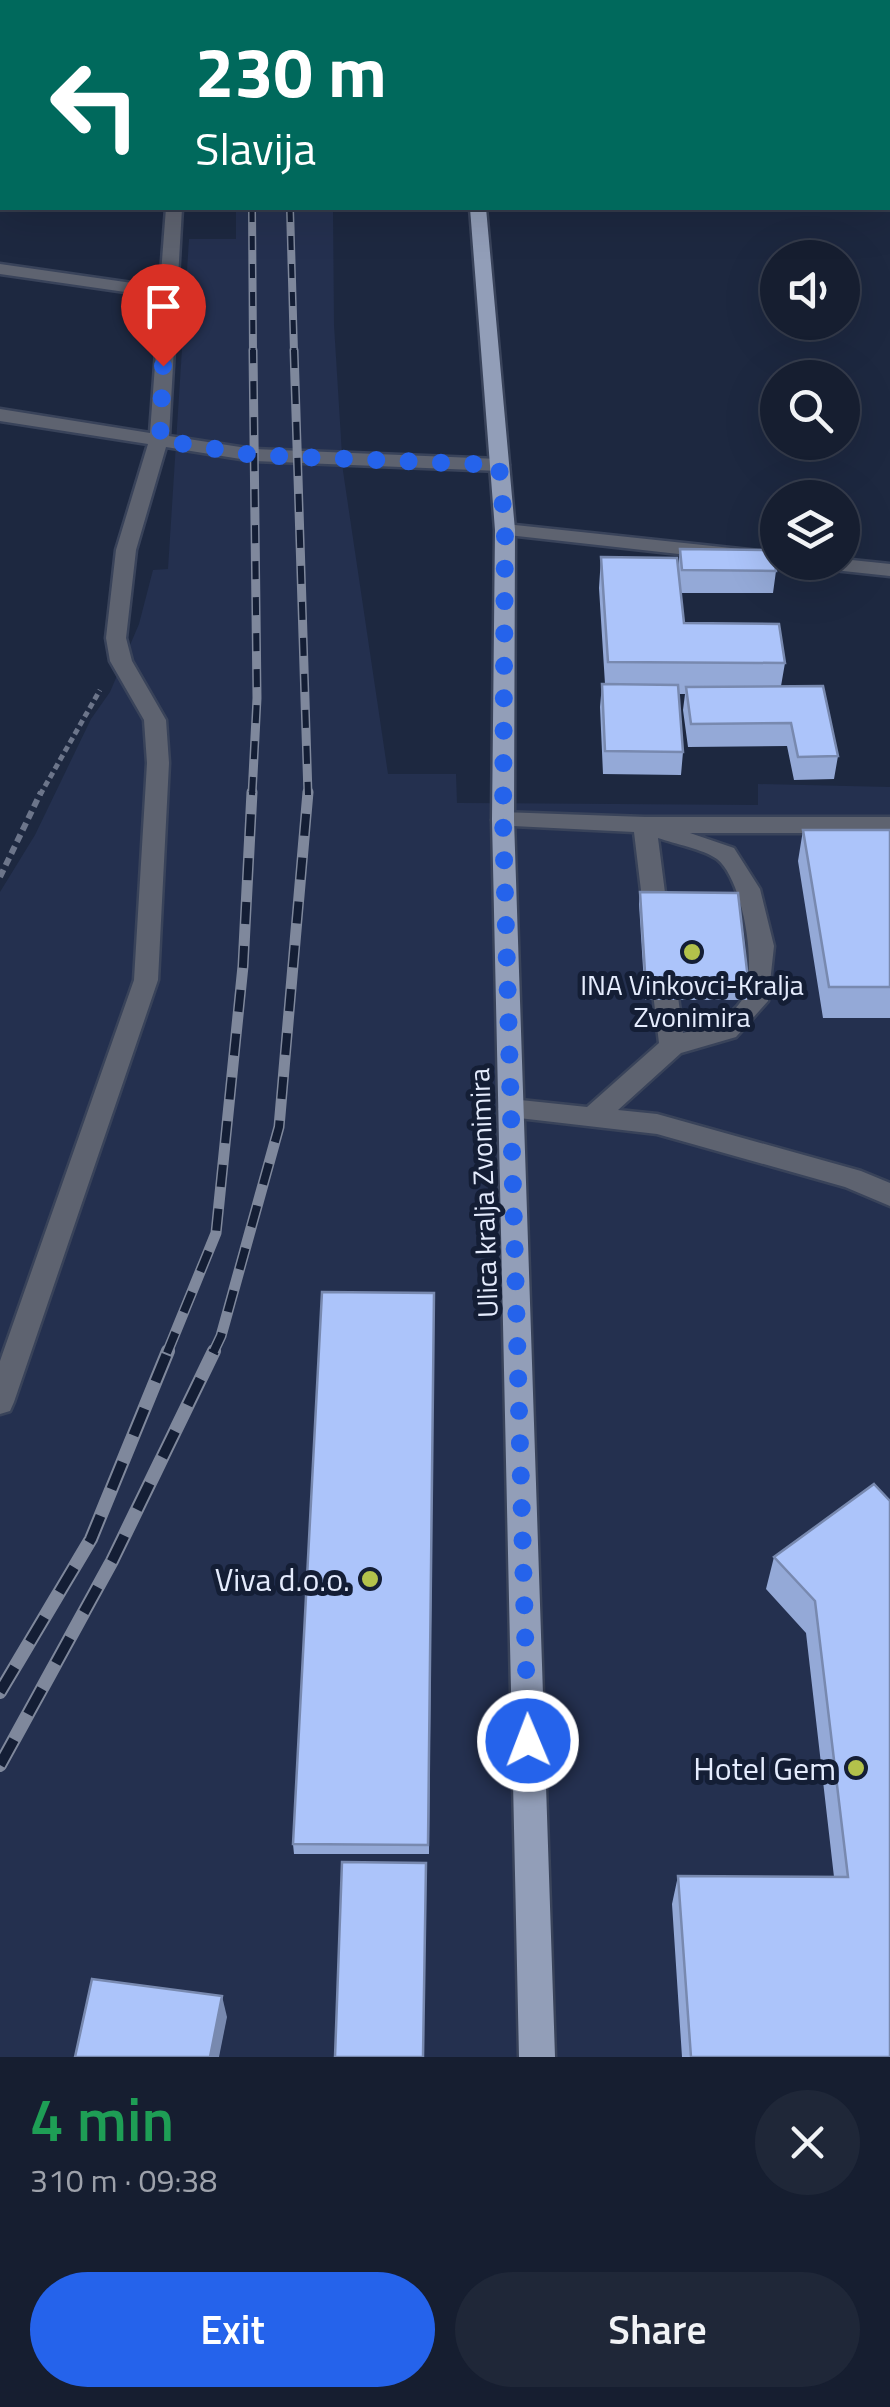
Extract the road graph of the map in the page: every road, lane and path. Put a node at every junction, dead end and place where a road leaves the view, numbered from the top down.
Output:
1 (174, 210) edge
2 (478, 210) edge
3 (0, 269) edge
4 (166, 292) junction
5 (0, 415) edge
6 (160, 440) junction
7 (499, 465) junction
8 (505, 530) junction
9 (760, 556) edge
10 (860, 567) edge
11 (890, 570) edge
12 (121, 661) junction
13 (503, 820) junction
14 (644, 825) junction
15 (890, 825) edge
16 (0, 877) edge
17 (672, 1046) junction
18 (511, 1109) junction
19 (593, 1117) junction
20 (890, 1195) edge
21 (0, 1402) edge
22 (536, 2057) edge

1 - 4 street
2 - 7 main road, Ulica kralja Zvonimira
3 - 4 street
4 - 6 street
5 - 6 street
6 - 7 street
6 - 12 street
7 - 8 main road, Ulica kralja Zvonimira
8 - 9 street
8 - 13 main road, Ulica kralja Zvonimira
10 - 11 street
12 - 16 path
12 - 21 street
13 - 14 street
13 - 18 main road, Ulica kralja Zvonimira
14 - 15 street
14 - 17 street
14 - 17 street
17 - 19 street
18 - 19 street
18 - 22 main road, Ulica kralja Zvonimira
19 - 20 street

